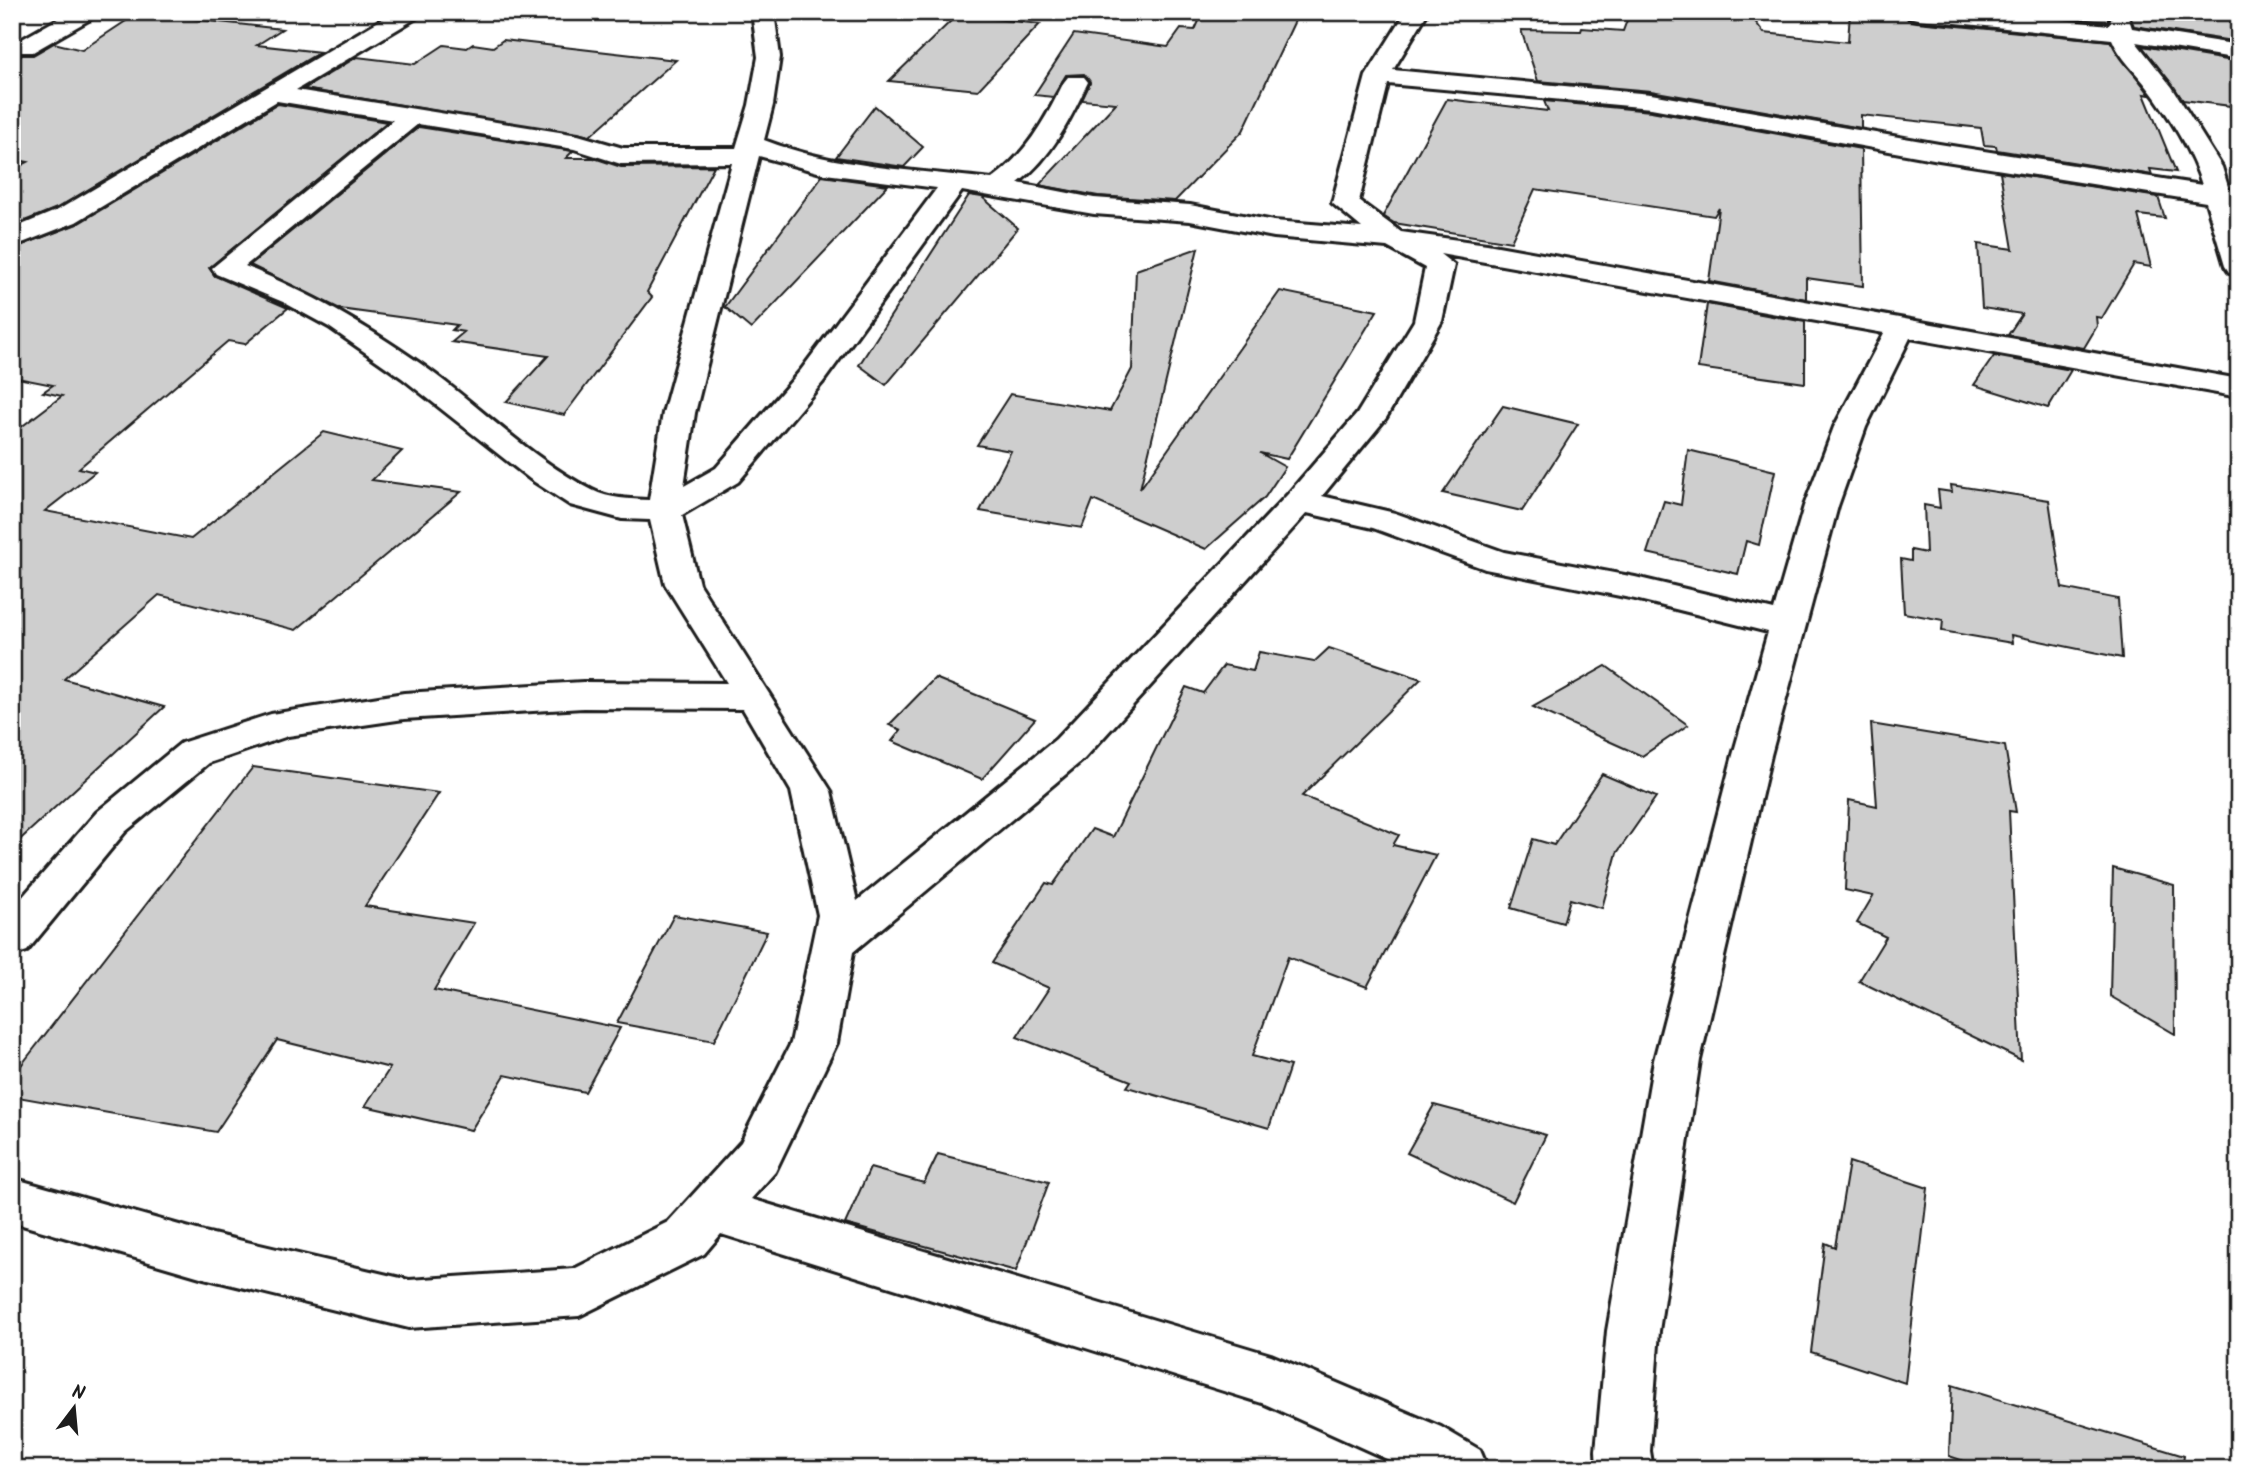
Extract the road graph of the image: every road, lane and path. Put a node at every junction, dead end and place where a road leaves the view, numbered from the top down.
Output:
1 (86, 12) edge
2 (410, 12) edge
3 (763, 12) edge
4 (1417, 12) edge
5 (1917, 12) edge
6 (2122, 23) edge
7 (25, 47) dead end
8 (2239, 52) edge
9 (1378, 76) junction
10 (1076, 82) dead end
11 (272, 93) junction
12 (413, 116) junction
13 (748, 149) junction
14 (955, 182) junction
15 (997, 187) junction
16 (2227, 197) edge
17 (12, 239) edge
18 (1393, 239) junction
19 (2239, 266) edge
20 (1901, 328) junction
21 (2239, 388) edge
22 (1300, 501) junction
23 (664, 511) junction
24 (1789, 625) junction
25 (754, 696) junction
26 (12, 939) edge
27 (834, 944) junction
28 (12, 1200) edge
29 (712, 1209) junction
30 (1461, 1469) edge
31 (1625, 1469) edge

1 - 7 street
2 - 11 street
3 - 13 street
4 - 9 street
5 - 6 street
6 - 8 street
6 - 16 street
9 - 16 street
9 - 18 street
10 - 15 street
11 - 12 street
11 - 17 street
12 - 13 street
12 - 23 street
13 - 14 street
13 - 23 street
14 - 15 street
14 - 23 street
15 - 18 street
16 - 19 street
18 - 20 street
18 - 22 street
20 - 21 street
20 - 24 street
22 - 24 street
22 - 27 street
23 - 25 street
24 - 31 street
25 - 26 street
25 - 27 street
27 - 29 street
28 - 29 street
29 - 30 street

